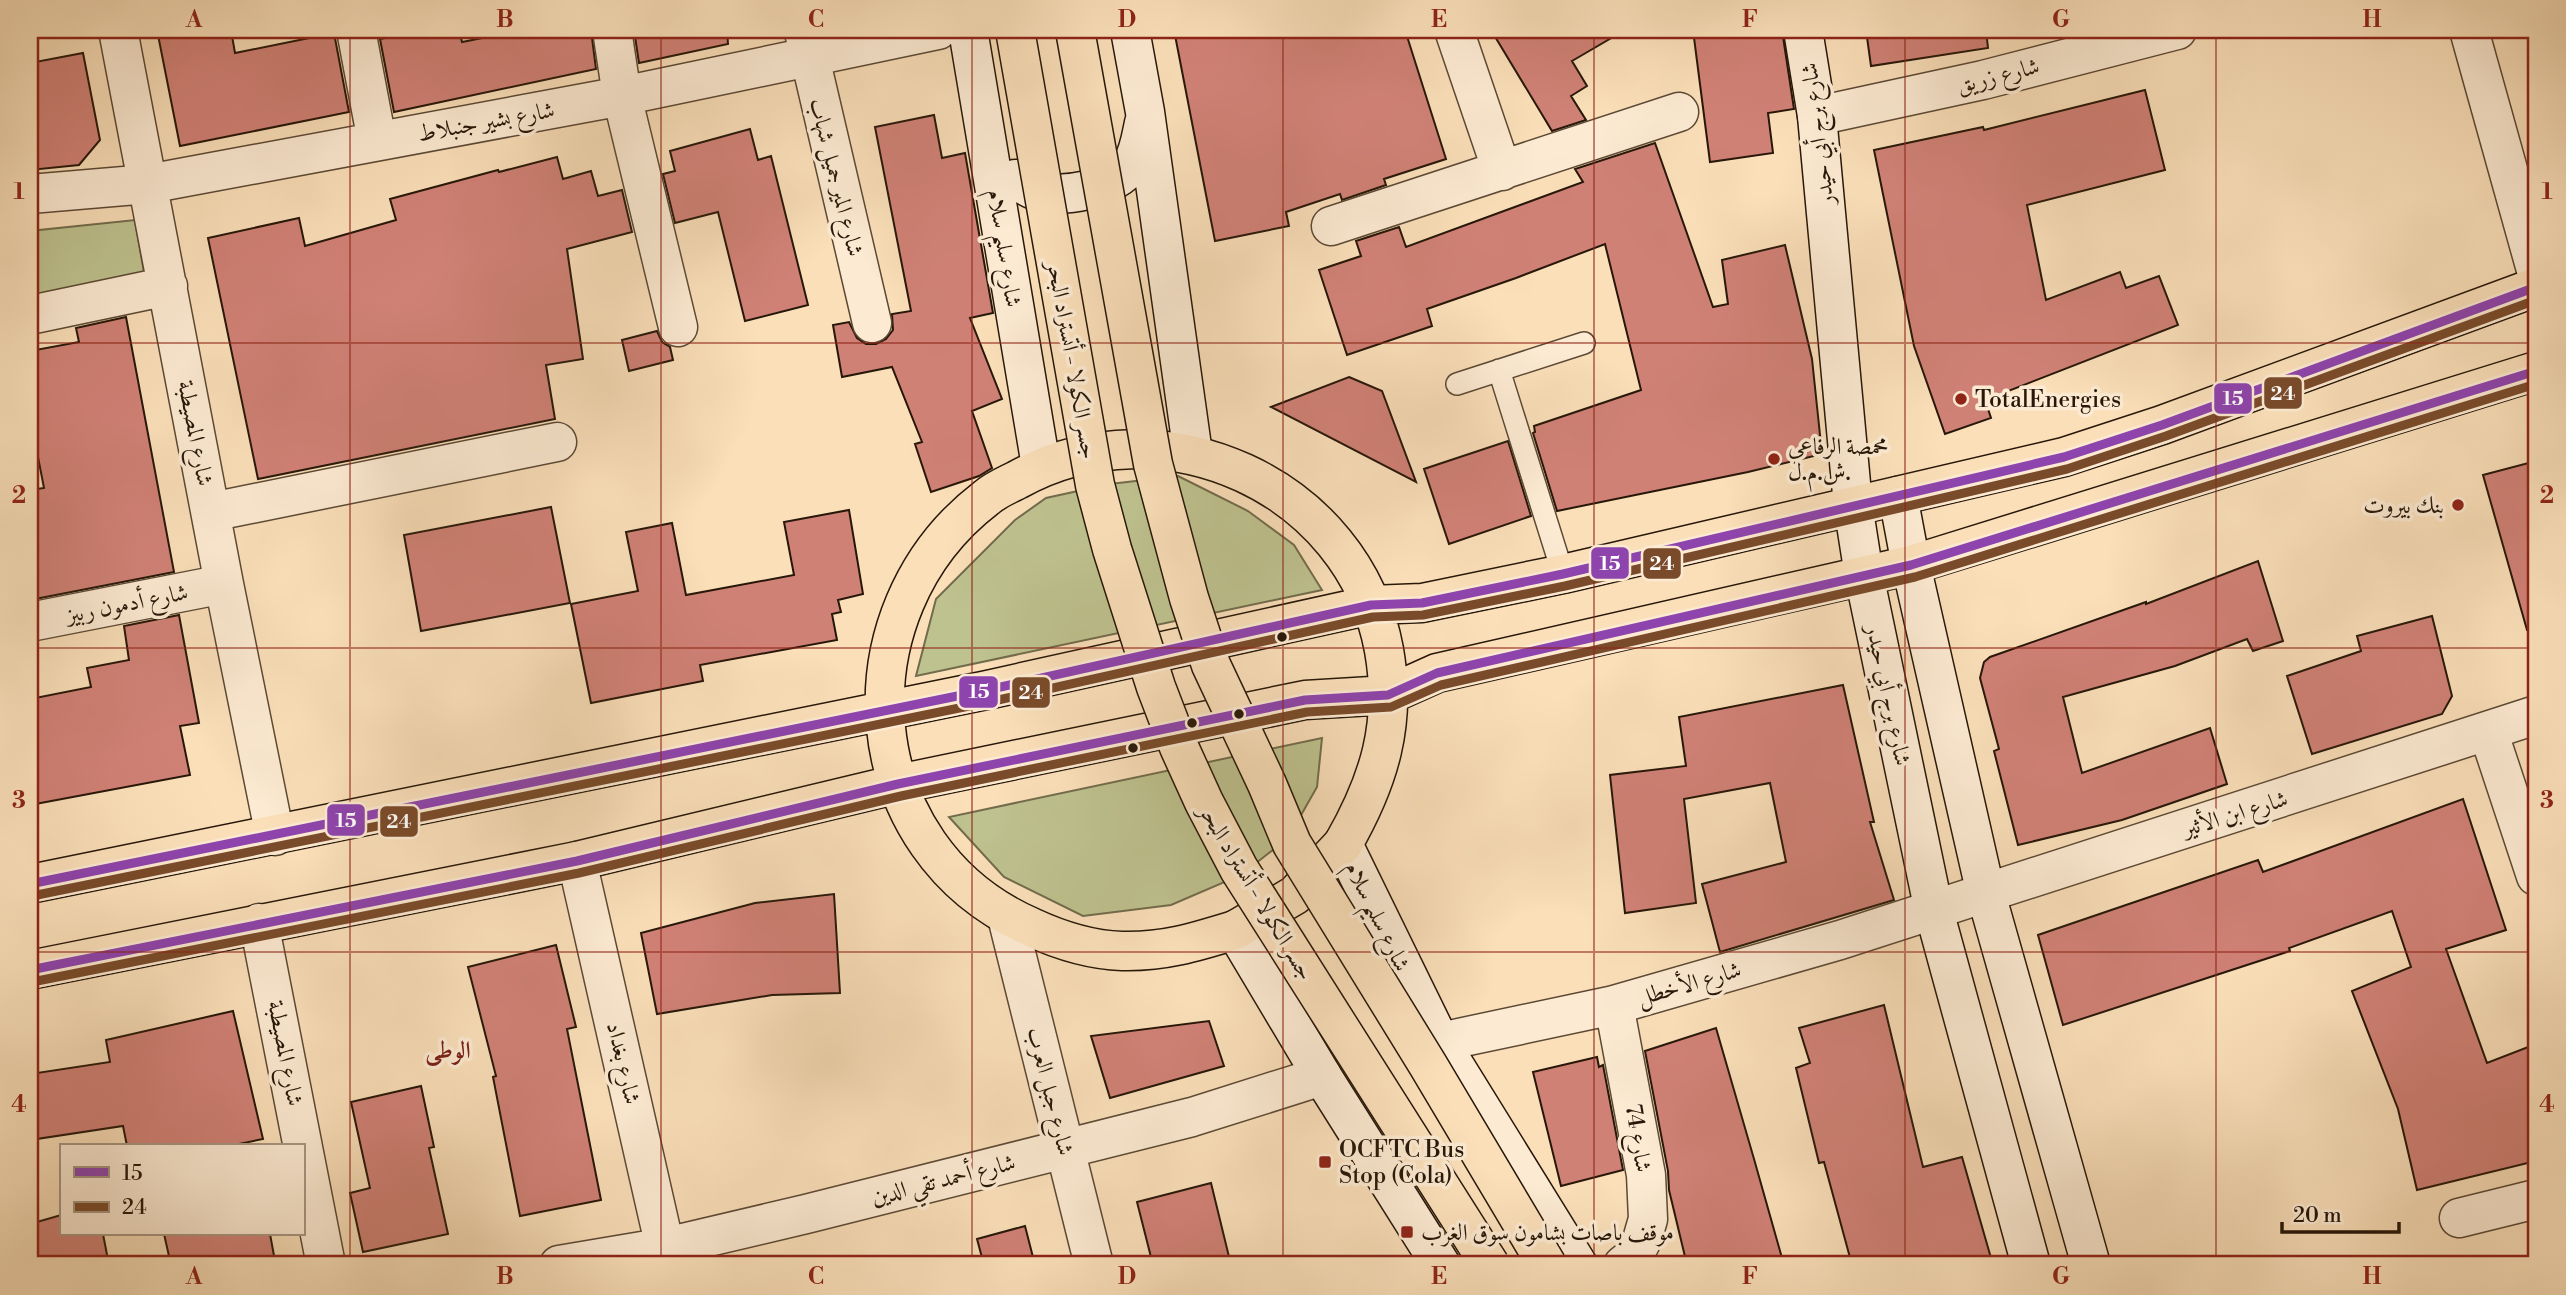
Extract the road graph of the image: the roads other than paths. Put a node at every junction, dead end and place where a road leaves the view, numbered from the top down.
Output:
1 (118, 30) edge
2 (356, 30) edge
3 (612, 30) edge
4 (939, 30) edge
5 (968, 30) edge
6 (1016, 30) edge
7 (1074, 30) edge
8 (1130, 30) edge
9 (1454, 30) edge
10 (1803, 30) edge
11 (2177, 30) edge
12 (2469, 30) edge
13 (806, 43) edge
14 (622, 96) junction
15 (1679, 112) dead end
16 (1146, 113) junction
17 (1817, 116) junction
18 (377, 141) junction
19 (987, 141) junction
20 (1502, 171) junction
21 (148, 184) junction
22 (30, 194) edge
23 (1331, 226) dead end
24 (2536, 270) edge
25 (168, 286) junction
26 (2536, 287) edge
27 (30, 314) edge
28 (873, 323) dead end
29 (678, 327) dead end
30 (1584, 343) dead end
31 (1499, 370) junction
32 (2536, 371) edge
33 (1457, 384) dead end
34 (557, 442) dead end
35 (1193, 454) junction
36 (1041, 467) junction
37 (1899, 496) junction
38 (1853, 505) junction
39 (211, 512) junction
40 (1912, 565) junction
41 (1563, 574) junction
42 (1864, 575) junction
43 (224, 584) junction
44 (1371, 605) junction
45 (30, 622) edge
46 (1388, 695) junction
47 (884, 711) junction
48 (2536, 715) edge
49 (2488, 731) junction
50 (898, 784) junction
51 (275, 836) junction
52 (1343, 844) junction
53 (578, 861) junction
54 (2536, 876) edge
55 (30, 884) edge
56 (1986, 894) junction
57 (1934, 911) junction
58 (1007, 917) junction
59 (259, 923) junction
60 (1235, 930) junction
61 (30, 970) edge
62 (1614, 1005) junction
63 (1440, 1042) junction
64 (1322, 1076) junction
65 (302, 1144) edge
66 (1066, 1148) junction
67 (304, 1153) edge
68 (2536, 1199) edge
69 (2459, 1218) dead end
70 (667, 1256) edge
71 (326, 1265) edge
72 (559, 1265) edge
73 (1094, 1265) edge
74 (1441, 1265) edge
75 (1490, 1265) edge
76 (1546, 1265) edge
77 (1578, 1265) edge
78 (1623, 1265) edge
79 (2031, 1265) edge
80 (2091, 1265) edge

1 - 21 street, شارع المصيطبة
2 - 18 street
3 - 14 street
4 - 13 street, شارع بشير جنبلاط
5 - 19 street, شارع سليم سلام
6 - 75 main road, جسر الكولا - أتستراد البحر, bridge
7 - 76 main road, bridge
8 - 16 street
9 - 20 street
10 - 17 street, شارع برج أبي حيدر
11 - 17 street, شارع زريق
12 - 24 street
13 - 14 street, شارع بشير جنبلاط
13 - 28 street, شارع المير جميل شهاب
14 - 18 street, شارع بشير جنبلاط
14 - 29 street
15 - 20 street
16 - 19 street
16 - 35 street
17 - 38 street, شارع برج أبي حيدر
18 - 21 street, شارع بشير جنبلاط
19 - 36 street, شارع سليم سلام
20 - 23 street
21 - 22 street, شارع بشير جنبلاط
21 - 25 street, شارع المصيطبة
25 - 27 street
25 - 39 street, شارع المصيطبة
26 - 37 main road
30 - 31 lane
31 - 33 lane
31 - 41 lane
32 - 40 main road
34 - 39 street
35 - 36 main road, شارع سليم سلام
35 - 44 main road, شارع سليم سلام
36 - 47 main road, شارع سليم سلام
37 - 38 main road
37 - 40 street
38 - 41 main road
38 - 42 street, شارع برج أبي حيدر
39 - 43 street, شارع المصيطبة
40 - 42 main road
40 - 56 street
41 - 44 main road
42 - 46 main road
42 - 57 street, شارع برج أبي حيدر
43 - 45 street, شارع أدمون ربيز
43 - 51 street, شارع المصيطبة
44 - 46 main road, شارع سليم سلام
44 - 47 main road
46 - 50 main road
46 - 52 main road, شارع سليم سلام
47 - 50 main road, شارع سليم سلام
47 - 51 main road
48 - 49 street, شارع ابن الأثير
49 - 54 street
49 - 56 street, شارع ابن الأثير
50 - 53 main road
50 - 58 main road, شارع سليم سلام
51 - 55 main road
52 - 60 main road, شارع سليم سلام
52 - 63 street, شارع سليم سلام
53 - 59 main road
53 - 70 street, شارع بغداد
56 - 57 street, شارع ابن الأثير
56 - 80 street
57 - 62 street, شارع الأخطل
57 - 79 street, شارع برج أبي حيدر
58 - 60 main road, شارع سليم سلام
58 - 66 street, شارع جبل العرب
59 - 61 main road
59 - 65 street, شارع المصيطبة
60 - 64 street
62 - 63 street, شارع الأخطل
62 - 78 street, شارع 74
63 - 77 street, شارع سليم سلام
64 - 66 street, شارع أحمد تقي الدين
64 - 74 street
66 - 70 street, شارع أحمد تقي الدين
66 - 73 street, شارع جبل العرب
67 - 71 street, شارع المصيطبة
68 - 69 street
70 - 72 street, شارع أحمد تقي الدين

